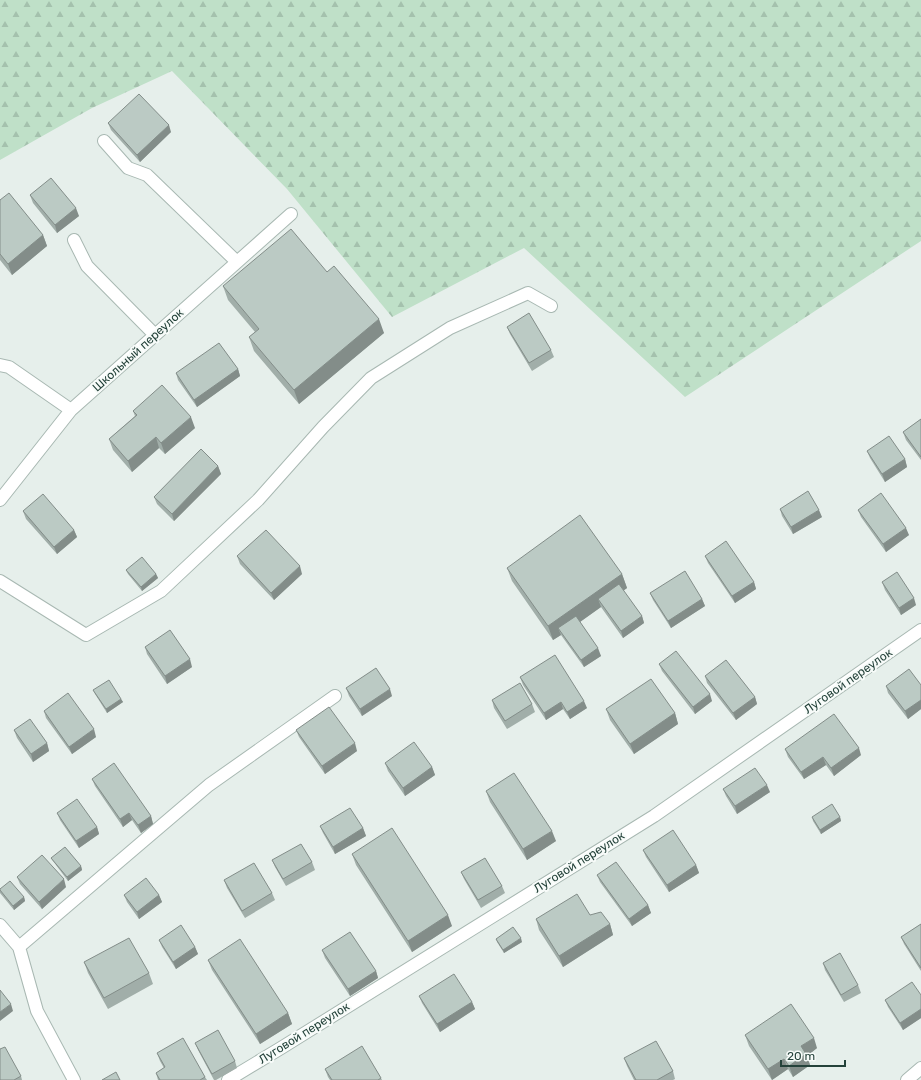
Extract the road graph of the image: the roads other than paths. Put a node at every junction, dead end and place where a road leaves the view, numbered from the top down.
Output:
1 (104, 141) dead end
2 (291, 214) dead end
3 (74, 240) dead end
4 (236, 262) junction
5 (551, 306) dead end
6 (156, 335) junction
7 (0, 365) edge
8 (71, 410) junction
9 (0, 500) edge
10 (0, 581) edge
11 (921, 630) edge
12 (334, 696) dead end
13 (0, 925) edge
14 (19, 947) junction
15 (921, 1068) edge
16 (74, 1080) edge
17 (228, 1080) edge
18 (907, 1080) edge

1 - 4 street
2 - 4 street, Школьный переулок
3 - 6 street
4 - 6 street, Школьный переулок
5 - 10 street
6 - 8 street, Школьный переулок
7 - 8 street
8 - 9 street, Школьный переулок
11 - 17 street, Луговой переулок
12 - 14 street
13 - 14 street
14 - 16 street
15 - 18 street

